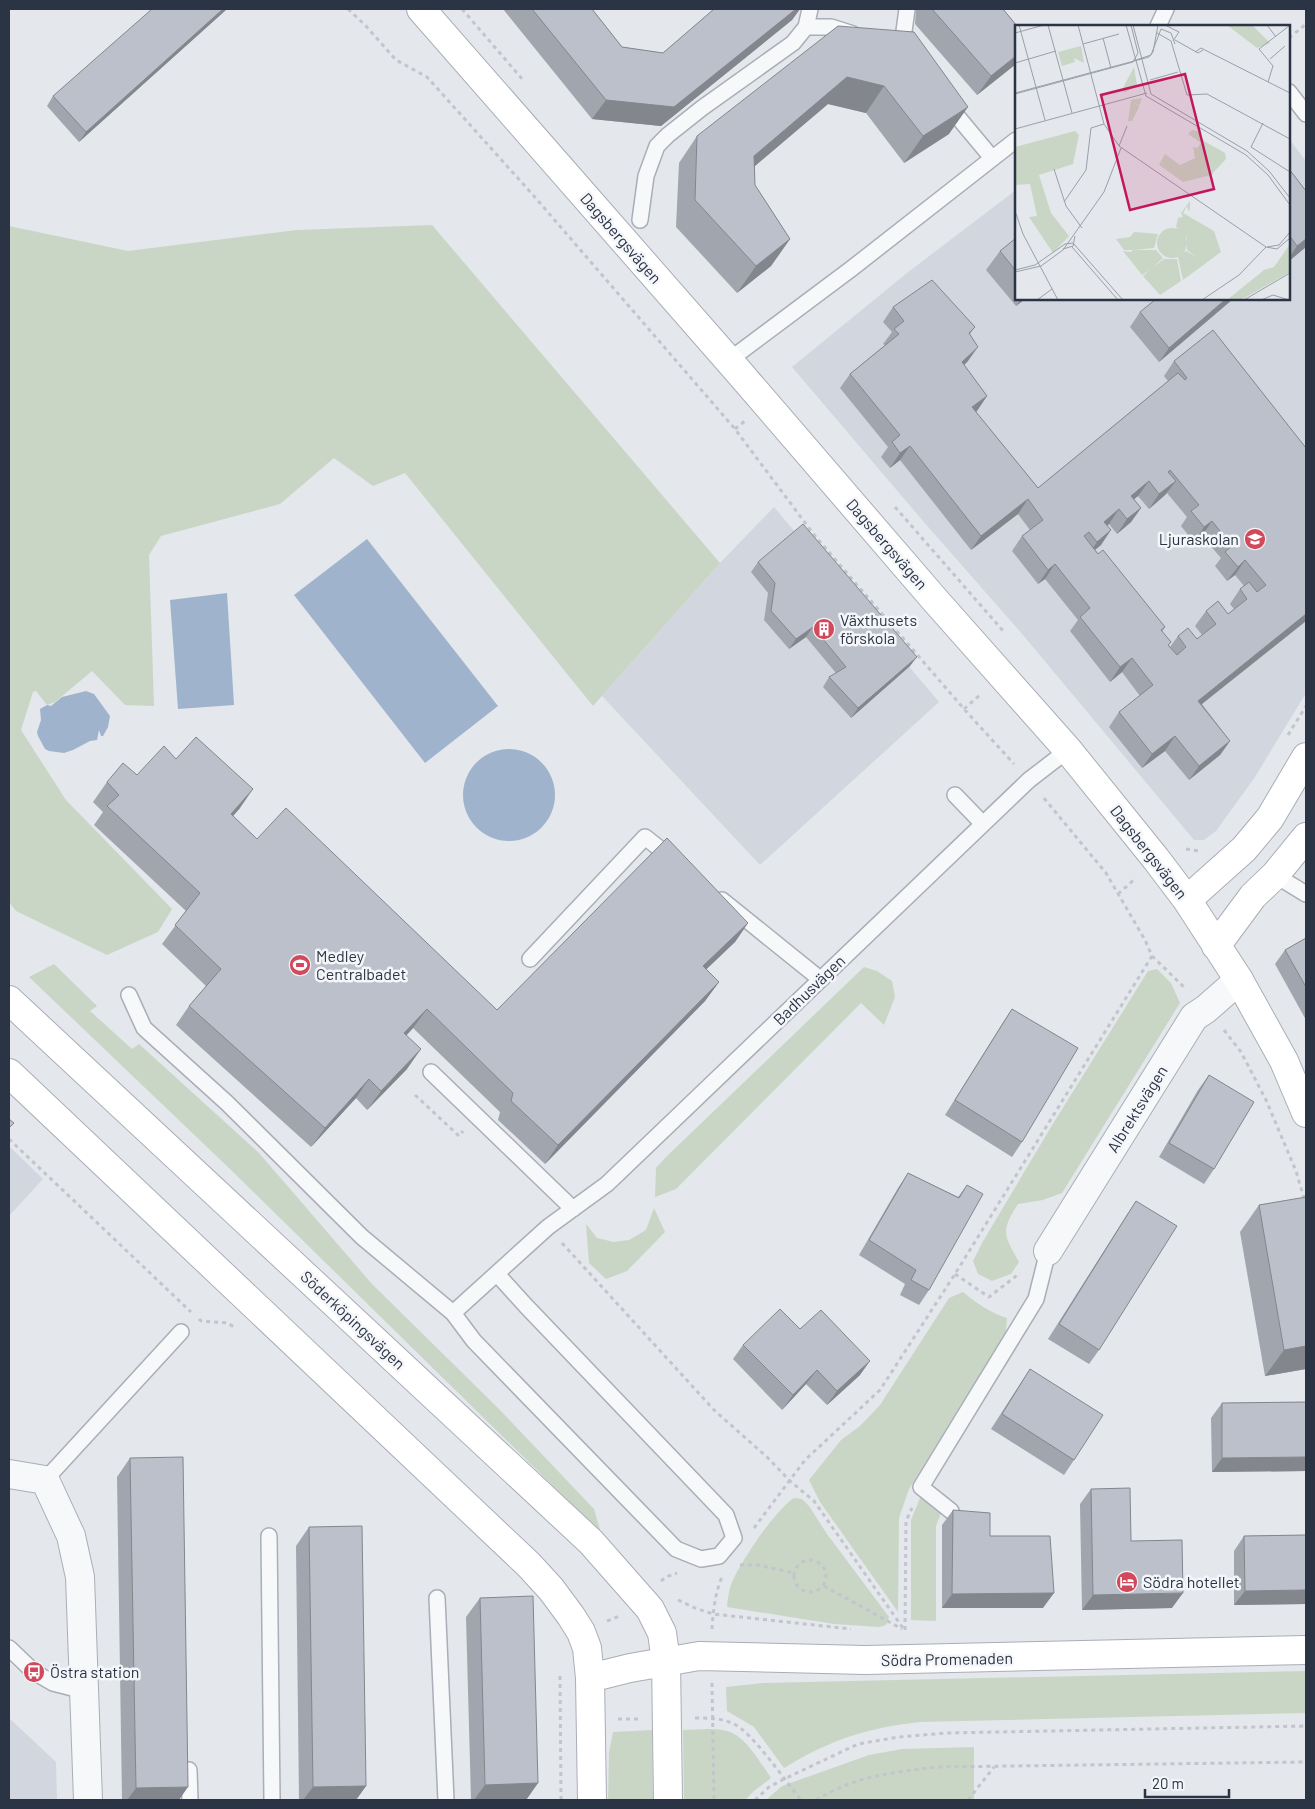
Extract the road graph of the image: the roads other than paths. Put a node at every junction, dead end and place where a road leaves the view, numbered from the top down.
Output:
1 (421, 9) edge
2 (810, 9) edge
3 (907, 9) edge
4 (1166, 9) edge
5 (1158, 25) edge
6 (806, 27) junction
7 (866, 37) edge
8 (884, 40) edge
9 (902, 46) junction
10 (912, 61) edge
11 (936, 91) edge
12 (1290, 93) edge
13 (1306, 114) edge
14 (1015, 141) edge
15 (992, 158) junction
16 (640, 220) dead end
17 (728, 360) junction
18 (1068, 750) junction
19 (1306, 757) edge
20 (955, 795) dead end
21 (983, 824) junction
22 (1306, 837) edge
23 (683, 868) edge
24 (1275, 875) junction
25 (714, 892) edge
26 (1306, 894) edge
27 (1188, 900) junction
28 (1216, 946) junction
29 (530, 959) dead end
30 (820, 979) junction
31 (1239, 980) junction
32 (129, 995) dead end
33 (9, 1000) edge
34 (431, 1072) dead end
35 (9, 1073) edge
36 (1306, 1112) edge
37 (573, 1209) junction
38 (1048, 1251) joint
39 (498, 1274) junction
40 (453, 1313) junction
41 (181, 1332) dead end
42 (9, 1474) edge
43 (45, 1480) junction
44 (951, 1511) edge
45 (269, 1536) dead end
46 (437, 1598) dead end
47 (9, 1648) edge
48 (1306, 1650) edge
49 (666, 1661) junction
50 (590, 1678) junction
51 (84, 1691) junction
52 (189, 1770) edge
53 (88, 1800) edge
54 (190, 1800) edge
55 (272, 1800) edge
56 (446, 1800) edge
57 (592, 1800) edge
58 (668, 1800) edge

1 - 17 main road, Dagsbergsvägen
2 - 6 lane
3 - 9 lane
4 - 5 lane
6 - 7 lane
6 - 16 lane
8 - 9 lane
9 - 10 lane
11 - 15 lane
12 - 13 lane
14 - 15 lane
15 - 17 lane
17 - 18 main road, Dagsbergsvägen
18 - 21 lane, Badhusvägen
18 - 27 main road, Dagsbergsvägen
19 - 27 main road
20 - 21 lane
21 - 30 lane, Badhusvägen
22 - 24 main road
23 - 29 lane
24 - 26 lane
24 - 28 main road
25 - 30 lane
27 - 28 main road, Dagsbergsvägen
28 - 31 main road, Dagsbergsvägen
30 - 37 lane, Badhusvägen
31 - 36 main road, Dagsbergsvägen
31 - 38 street, Albrektsvägen
32 - 40 lane
33 - 49 main road, Söderköpingsvägen
34 - 37 lane
35 - 50 main road
37 - 39 lane, Badhusvägen
38 - 44 lane
39 - 40 lane, Badhusvägen
39 - 40 lane
41 - 43 lane
42 - 43 street
43 - 51 street
45 - 55 lane
46 - 56 lane
47 - 51 lane
48 - 49 main road, Södra Promenaden
49 - 50 main road, Södra Promenaden
49 - 58 main road, Söderköpingsvägen
50 - 57 main road
51 - 53 street
52 - 54 lane

